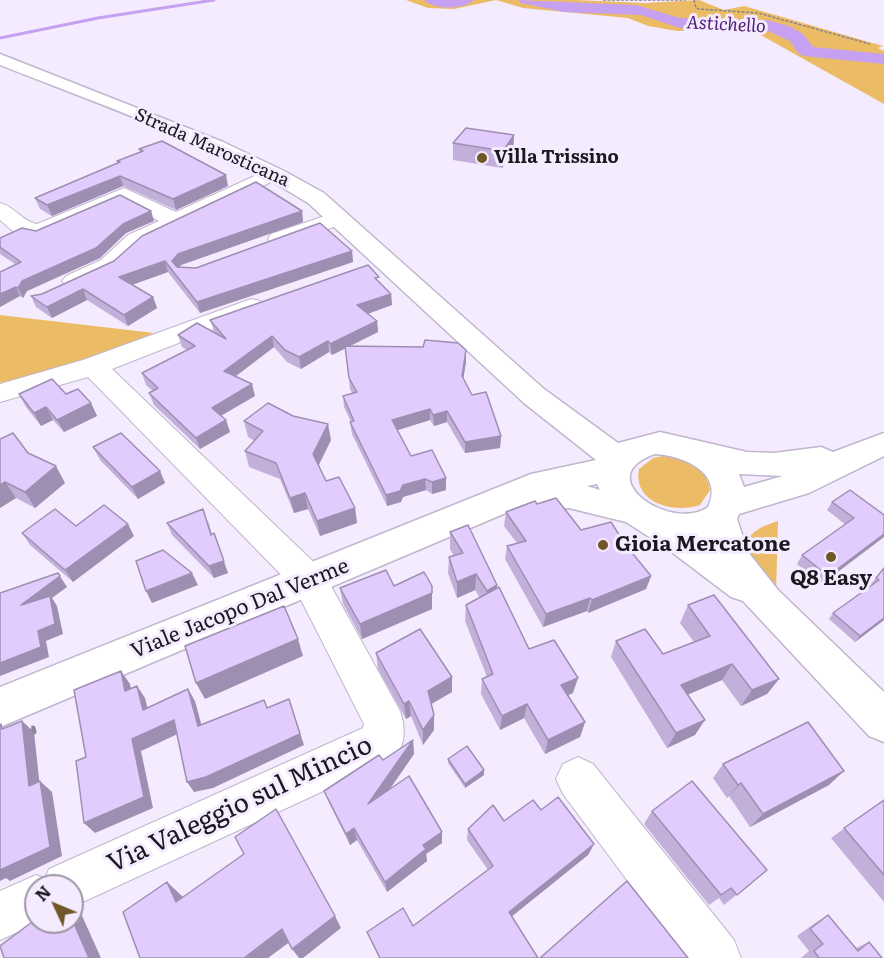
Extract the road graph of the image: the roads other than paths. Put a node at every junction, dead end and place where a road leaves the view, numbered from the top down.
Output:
1 (0, 59) edge
2 (274, 173) junction
3 (0, 209) edge
4 (337, 218) junction
5 (174, 220) junction
6 (264, 245) edge
7 (58, 289) edge
8 (277, 298) edge
9 (93, 366) junction
10 (0, 393) edge
11 (534, 396) junction
12 (683, 447) junction
13 (871, 448) edge
14 (615, 464) junction
15 (543, 483) junction
16 (480, 510) junction
17 (724, 511) junction
18 (639, 515) junction
19 (309, 580) junction
20 (765, 602) junction
21 (884, 721) edge
22 (7, 723) edge
23 (578, 779) dead end
24 (84, 878) edge
25 (24, 905) edge
26 (0, 916) edge
27 (716, 958) edge

1 - 2 main road, Strada Marosticana
2 - 4 main road, Strada Marosticana
2 - 5 street
3 - 5 street
4 - 6 street
4 - 11 main road, Strada Marosticana
5 - 7 street
8 - 9 street
9 - 10 street
9 - 19 street
11 - 12 main road, Strada Marosticana
11 - 14 main road, Strada Marosticana
11 - 15 main road, Strada Marosticana
12 - 13 main road, Strada Marosticana
12 - 14 main road
12 - 17 main road
13 - 17 main road
14 - 15 main road, Viale Jacopo Dal Verme
14 - 18 main road
15 - 16 main road, Viale Jacopo Dal Verme
16 - 18 main road, Viale Jacopo Dal Verme
16 - 19 main road, Viale Jacopo Dal Verme
17 - 18 main road
17 - 20 main road
18 - 20 main road
19 - 22 main road, Viale Jacopo Dal Verme
19 - 24 street, Via Valeggio sul Mincio
20 - 21 main road
23 - 27 street
25 - 26 street

